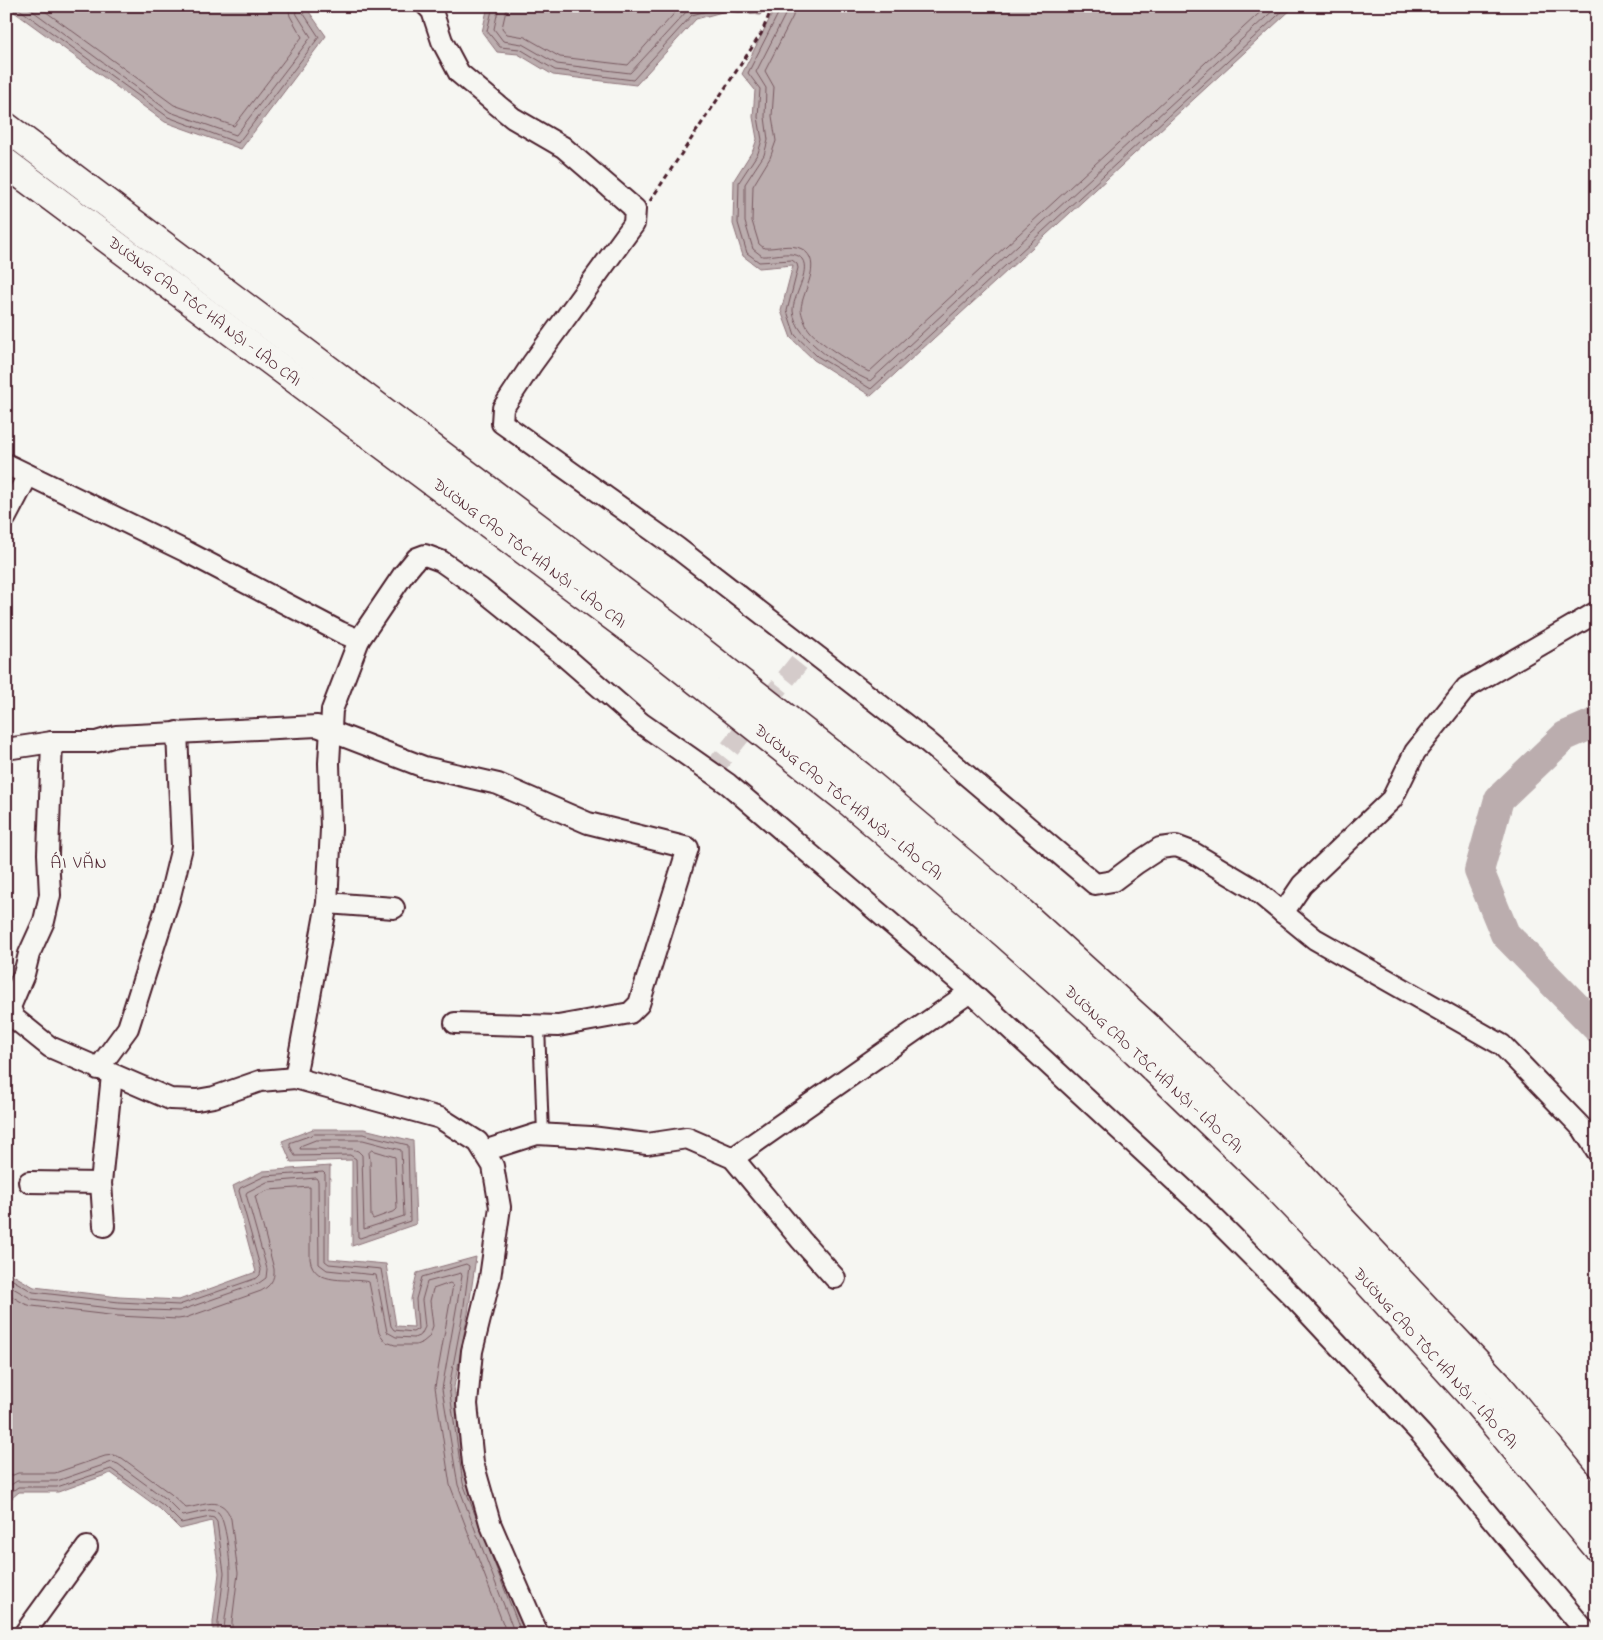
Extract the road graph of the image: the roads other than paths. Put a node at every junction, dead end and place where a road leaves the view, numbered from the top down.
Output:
1 (427, 6) edge
2 (6, 128) edge
3 (6, 163) edge
4 (6, 464) edge
5 (28, 475) junction
6 (6, 518) edge
7 (1597, 612) edge
8 (359, 640) junction
9 (331, 731) junction
10 (177, 732) junction
11 (52, 742) junction
12 (6, 749) edge
13 (327, 903) junction
14 (394, 908) dead end
15 (1283, 913) junction
16 (970, 992) junction
17 (10, 1017) edge
18 (455, 1023) dead end
19 (539, 1026) junction
20 (105, 1072) junction
21 (295, 1078) junction
22 (543, 1134) junction
23 (484, 1151) junction
24 (1597, 1151) edge
25 (732, 1158) junction
26 (29, 1182) dead end
27 (101, 1183) junction
28 (104, 1226) dead end
29 (835, 1278) dead end
30 (1597, 1506) edge
31 (87, 1547) dead end
32 (1597, 1547) edge
33 (24, 1634) edge
34 (538, 1634) edge
35 (1588, 1634) edge

1 - 15 street
2 - 30 highway, ĐƯỜNG CAO TỐC HÀ NỘI - LÀO CAI
3 - 32 highway, ĐƯỜNG CAO TỐC HÀ NỘI - LÀO CAI
4 - 5 street
5 - 6 street
5 - 8 street
7 - 15 street
8 - 9 street
8 - 16 street
9 - 10 street
9 - 13 street
9 - 19 street
10 - 11 street
10 - 20 street
11 - 12 street
11 - 17 street
13 - 14 street
13 - 21 street
15 - 24 street
16 - 25 street
16 - 35 street
17 - 20 street
18 - 19 street
19 - 22 lane
20 - 21 street
20 - 27 street
21 - 23 street
22 - 23 street
22 - 25 street
23 - 34 street
25 - 29 street
26 - 27 street
27 - 28 street
31 - 33 street

